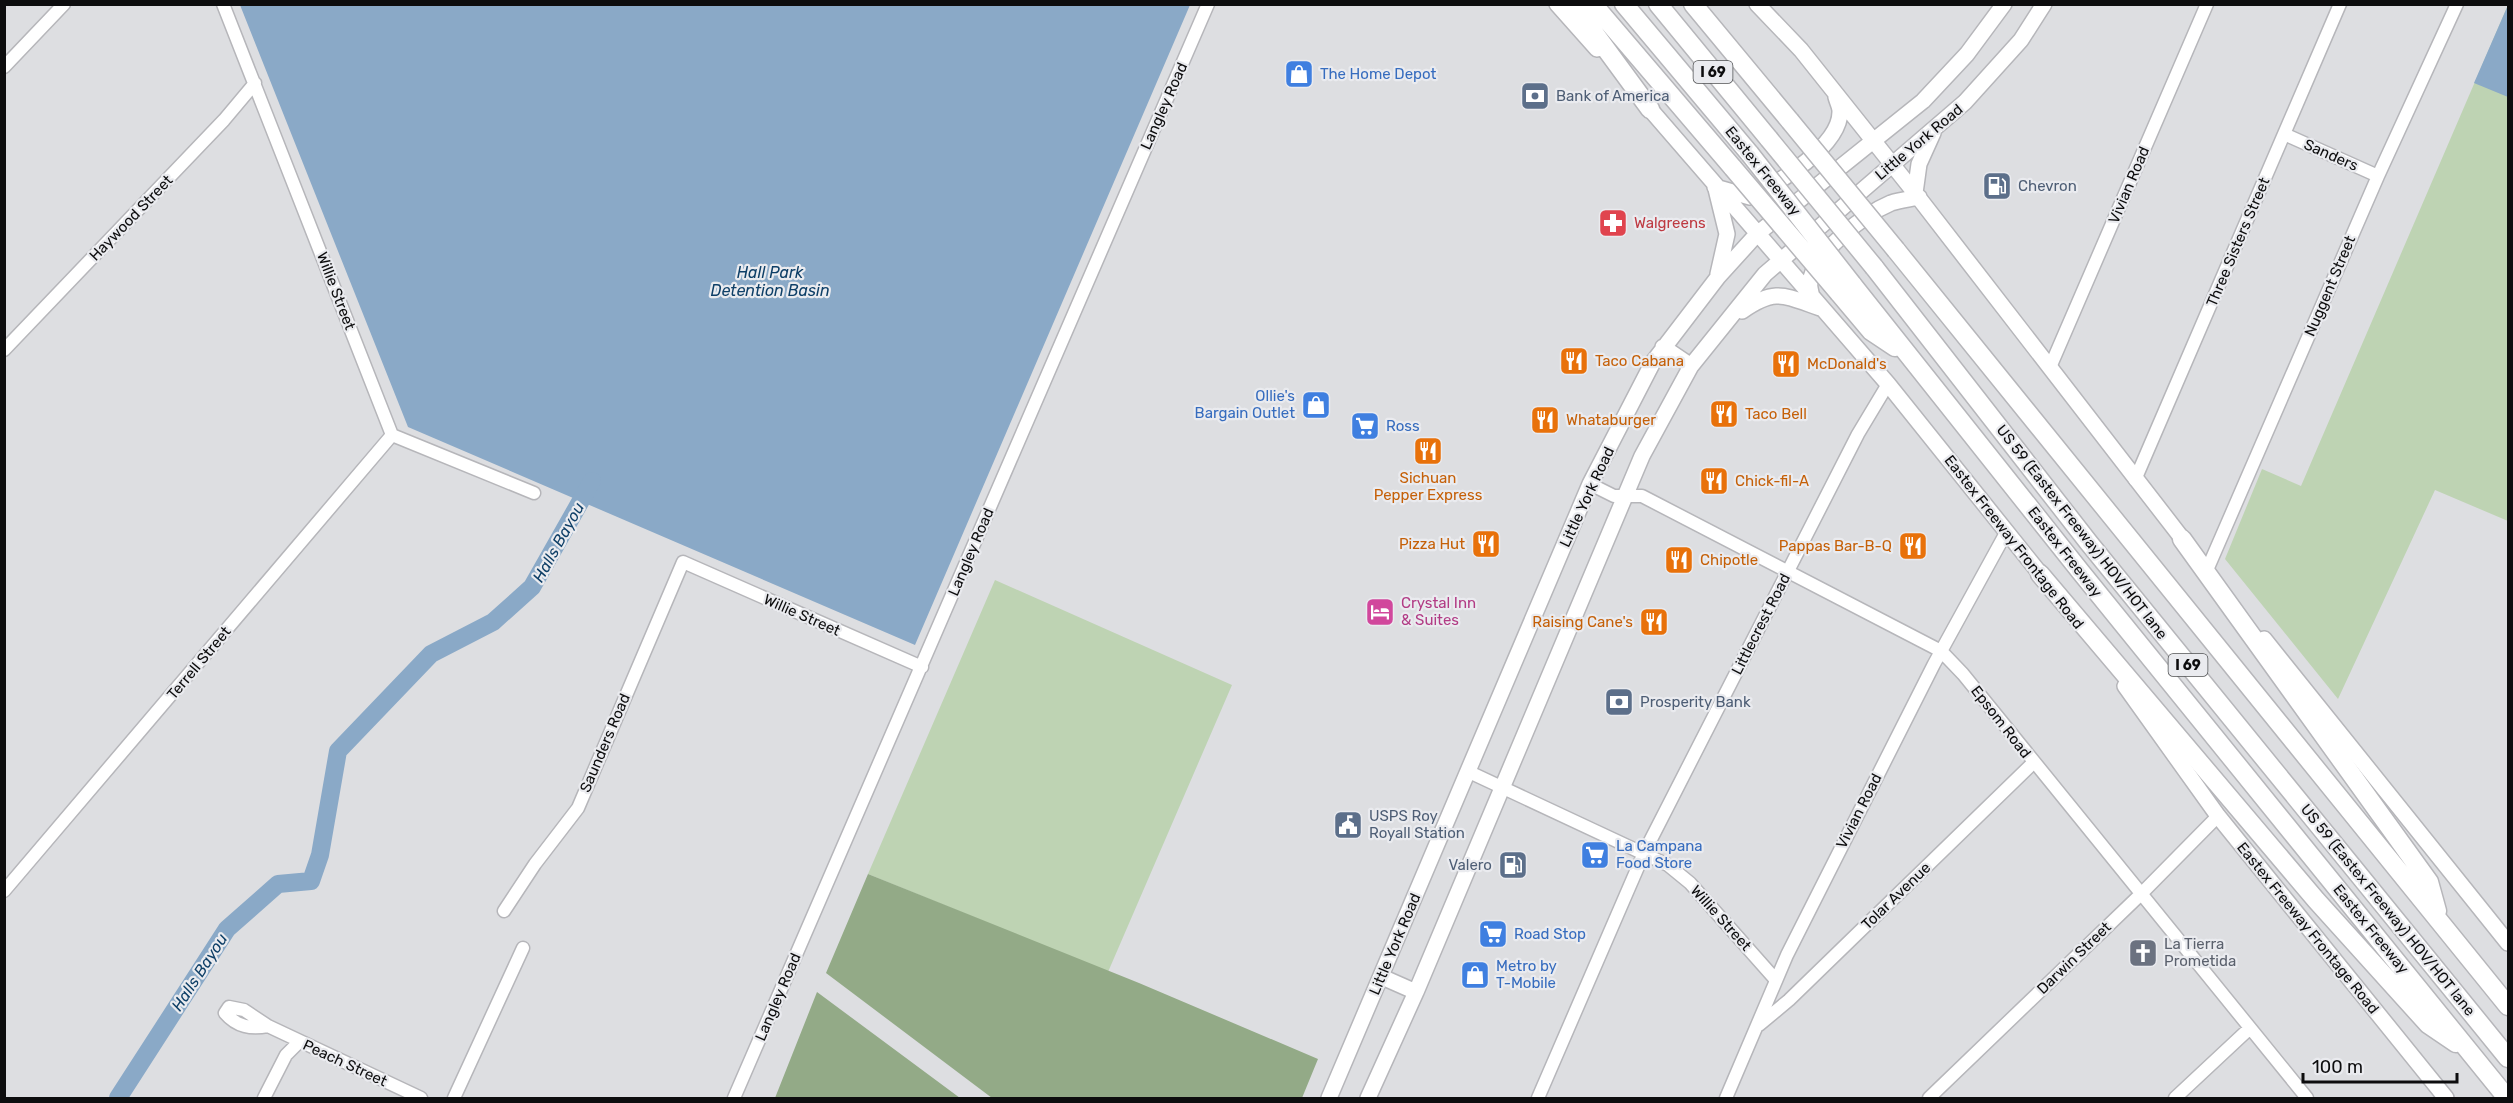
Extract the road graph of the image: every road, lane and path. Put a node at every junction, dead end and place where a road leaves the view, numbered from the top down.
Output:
1 (64, 4) edge
2 (224, 4) edge
3 (1208, 4) edge
4 (1557, 4) edge
5 (1573, 4) edge
6 (1593, 4) edge
7 (1624, 4) edge
8 (1658, 4) edge
9 (1694, 4) edge
10 (1757, 4) edge
11 (1763, 4) edge
12 (2004, 4) edge
13 (2044, 4) edge
14 (2207, 4) edge
15 (2340, 4) edge
16 (2457, 4) edge
17 (1792, 41) junction
18 (4, 67) edge
19 (255, 83) junction
20 (1836, 95) junction
21 (1650, 109) junction
22 (1934, 130) junction
23 (2284, 134) junction
24 (1873, 141) junction
25 (1892, 165) junction
26 (2378, 176) junction
27 (1715, 187) junction
28 (1917, 195) junction
29 (1757, 234) junction
30 (1780, 261) junction
31 (1718, 278) junction
32 (1845, 288) junction
33 (1817, 303) junction
34 (1729, 319) junction
35 (1663, 347) junction
36 (4, 350) edge
37 (2051, 365) junction
38 (1691, 366) junction
39 (1888, 384) junction
40 (392, 435) junction
41 (2135, 480) junction
42 (1590, 484) junction
43 (534, 493) dead end
44 (1625, 496) junction
45 (2007, 531) junction
46 (2182, 539) junction
47 (683, 562) joint
48 (2207, 570) junction
49 (1788, 572) junction
50 (2040, 574) junction
51 (1941, 651) junction
52 (921, 667) junction
53 (2033, 763) junction
54 (1467, 771) junction
55 (1502, 788) junction
56 (2218, 816) junction
57 (1644, 853) junction
58 (4, 891) edge
59 (2141, 894) junction
60 (504, 911) dead end
61 (2440, 921) junction
62 (2508, 943) edge
63 (524, 948) dead end
64 (1382, 977) junction
65 (1775, 979) junction
66 (1416, 992) junction
67 (2508, 1006) edge
68 (268, 1026) dead end
69 (1757, 1027) junction
70 (2250, 1028) junction
71 (299, 1042) junction
72 (2469, 1051) junction
73 (2508, 1058) edge
74 (264, 1098) edge
75 (421, 1098) edge
76 (453, 1098) edge
77 (734, 1098) edge
78 (1329, 1098) edge
79 (1368, 1098) edge
80 (1538, 1098) edge
81 (1726, 1098) edge
82 (1929, 1098) edge
83 (2175, 1098) edge
84 (2307, 1098) edge
85 (2446, 1098) edge
86 (2507, 1098) edge

1 - 18 street
2 - 19 street, Willie Street
3 - 52 street, Langley Road
4 - 21 main road, Eastex Freeway Frontage Road
5 - 21 highway
6 - 32 highway, bridge
7 - 32 highway, Eastex Freeway / I 69, bridge
8 - 73 highway, US 59 (Eastex Freeway) HOV/HOT lane / I 69, bridge
9 - 61 highway, I 69, bridge
10 - 17 main road
11 - 17 main road
12 - 24 main road, Little York Road
13 - 22 main road, Little York Road
14 - 37 street, Vivian Road
15 - 23 street, Three Sisters Street
16 - 26 street, Nuggent Street
17 - 20 main road
19 - 36 street, Haywood Street
19 - 40 street, Willie Street
20 - 24 main road
20 - 27 main road
21 - 27 main road, Eastex Freeway Frontage Road
22 - 25 main road, Little York Road
22 - 28 main road
23 - 26 street, Sanders
23 - 41 street, Three Sisters Street
24 - 25 main road
24 - 29 main road, Little York Road
25 - 28 main road
25 - 30 main road, Little York Road
26 - 48 street, Nuggent Street
27 - 29 main road, Eastex Freeway Frontage Road
27 - 31 main road
28 - 33 main road
28 - 37 main road
29 - 30 main road, Eastex Freeway Frontage Road
29 - 31 main road, Little York Road
30 - 33 main road, Eastex Freeway Frontage Road
30 - 34 main road, Little York Road
31 - 35 main road, Little York Road
32 - 72 highway, Eastex Freeway / I 69
33 - 34 main road
33 - 39 main road, Eastex Freeway Frontage Road
34 - 38 main road, Little York Road
35 - 38 main road
35 - 42 main road, Little York Road
37 - 41 main road
38 - 44 main road, Little York Road
39 - 45 main road, Eastex Freeway Frontage Road
39 - 49 street, Littlecrest Road
40 - 43 street
40 - 58 street, Terrell Street
41 - 46 main road
42 - 44 street, Epsom Road
42 - 54 main road, Little York Road
44 - 49 street, Epsom Road
44 - 55 main road, Little York Road
45 - 50 main road, Eastex Freeway Frontage Road
45 - 51 street, Vivian Road
46 - 48 main road
46 - 61 highway
47 - 52 street, Willie Street
47 - 60 street, Saunders Road
48 - 62 main road
49 - 51 street, Epsom Road
49 - 57 street, Littlecrest Road
50 - 56 main road, Eastex Freeway Frontage Road
50 - 72 highway
51 - 53 street, Epsom Road
51 - 65 street, Vivian Road
52 - 77 street, Langley Road
53 - 59 street, Epsom Road
53 - 69 street, Tolar Avenue
54 - 55 street, Willie Street
54 - 64 main road, Little York Road
55 - 57 street, Willie Street
55 - 66 main road, Little York Road
56 - 59 street, Darwin Street
56 - 85 main road, Eastex Freeway Frontage Road
57 - 65 street, Willie Street
57 - 80 street, Littlecrest Road
59 - 70 street, Epsom Road
59 - 82 street, Darwin Street
61 - 67 highway, I 69
63 - 76 street
64 - 66 main road
64 - 78 main road, Little York Road
65 - 69 street, Vivian Road
66 - 79 main road, Little York Road
68 - 71 street, Peach Street
69 - 81 street, Vivian Road
70 - 83 street
70 - 84 street, Epsom Road
71 - 74 street
71 - 75 street, Peach Street
72 - 86 highway, Eastex Freeway / I 69

